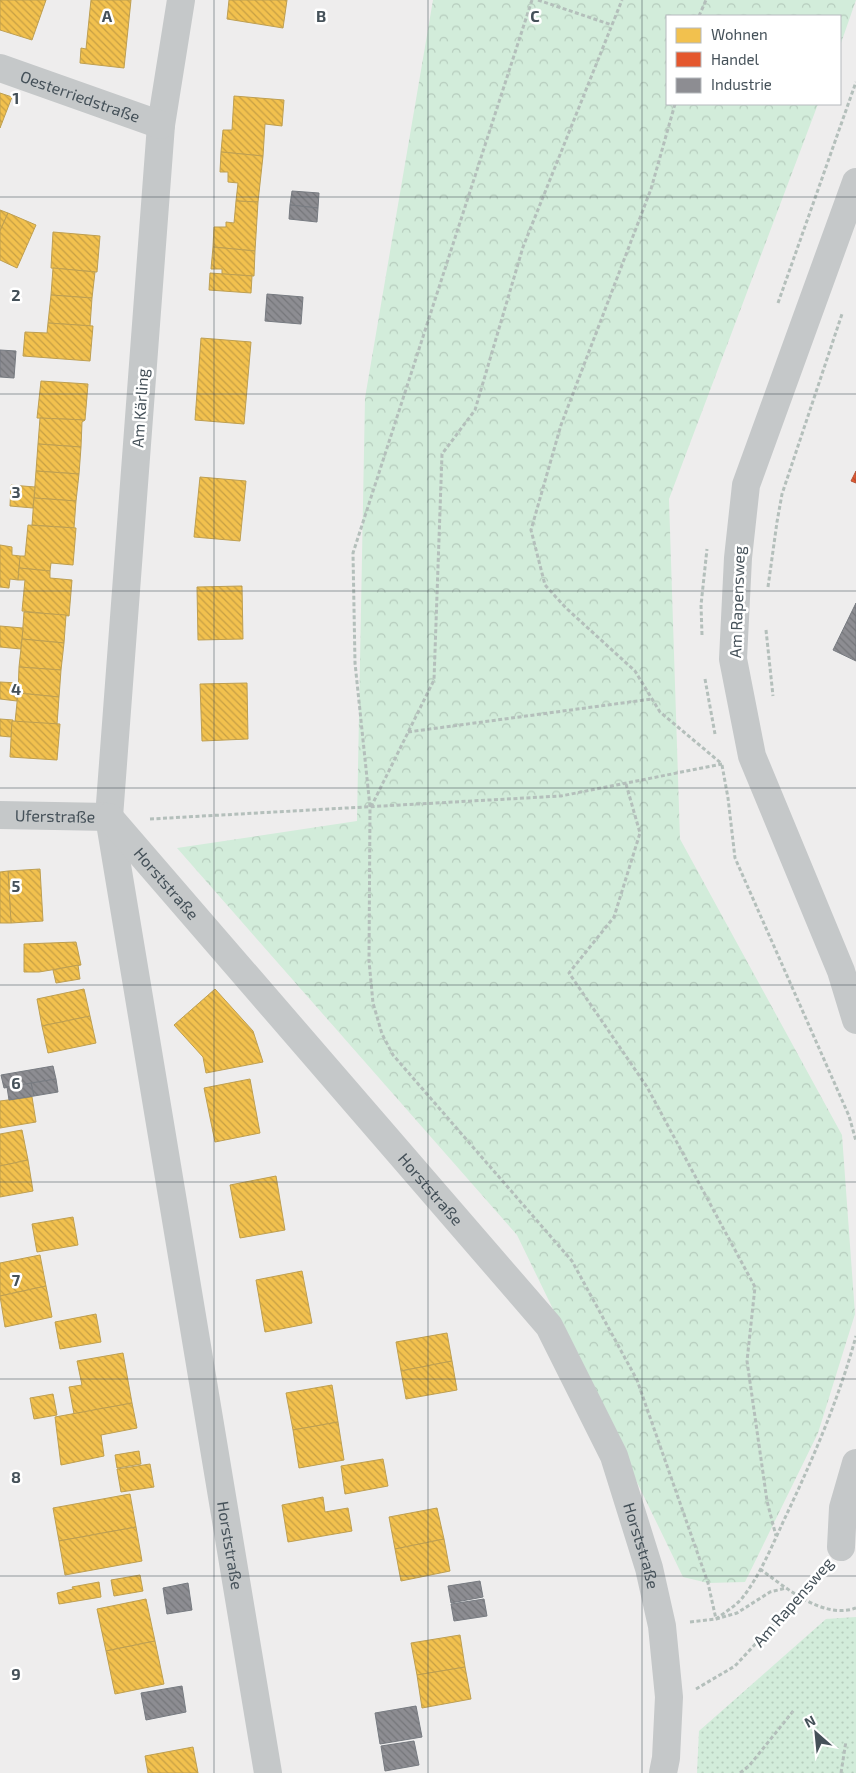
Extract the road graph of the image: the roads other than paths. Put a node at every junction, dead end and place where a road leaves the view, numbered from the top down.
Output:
1 (181, 0) edge
2 (0, 68) edge
3 (161, 125) junction
4 (856, 182) edge
5 (0, 815) edge
6 (109, 817) junction
7 (856, 1020) edge
8 (856, 1462) edge
9 (841, 1547) road end
10 (268, 1773) edge
11 (663, 1773) edge

1 - 3 street, Am Kärling
2 - 3 street, Oesterriedstraße
3 - 6 street, Am Kärling
4 - 7 street, Am Rapensweg
5 - 6 street, Uferstraße
6 - 10 street, Horststraße
6 - 11 street, Horststraße
8 - 9 street, Am Rapensweg

